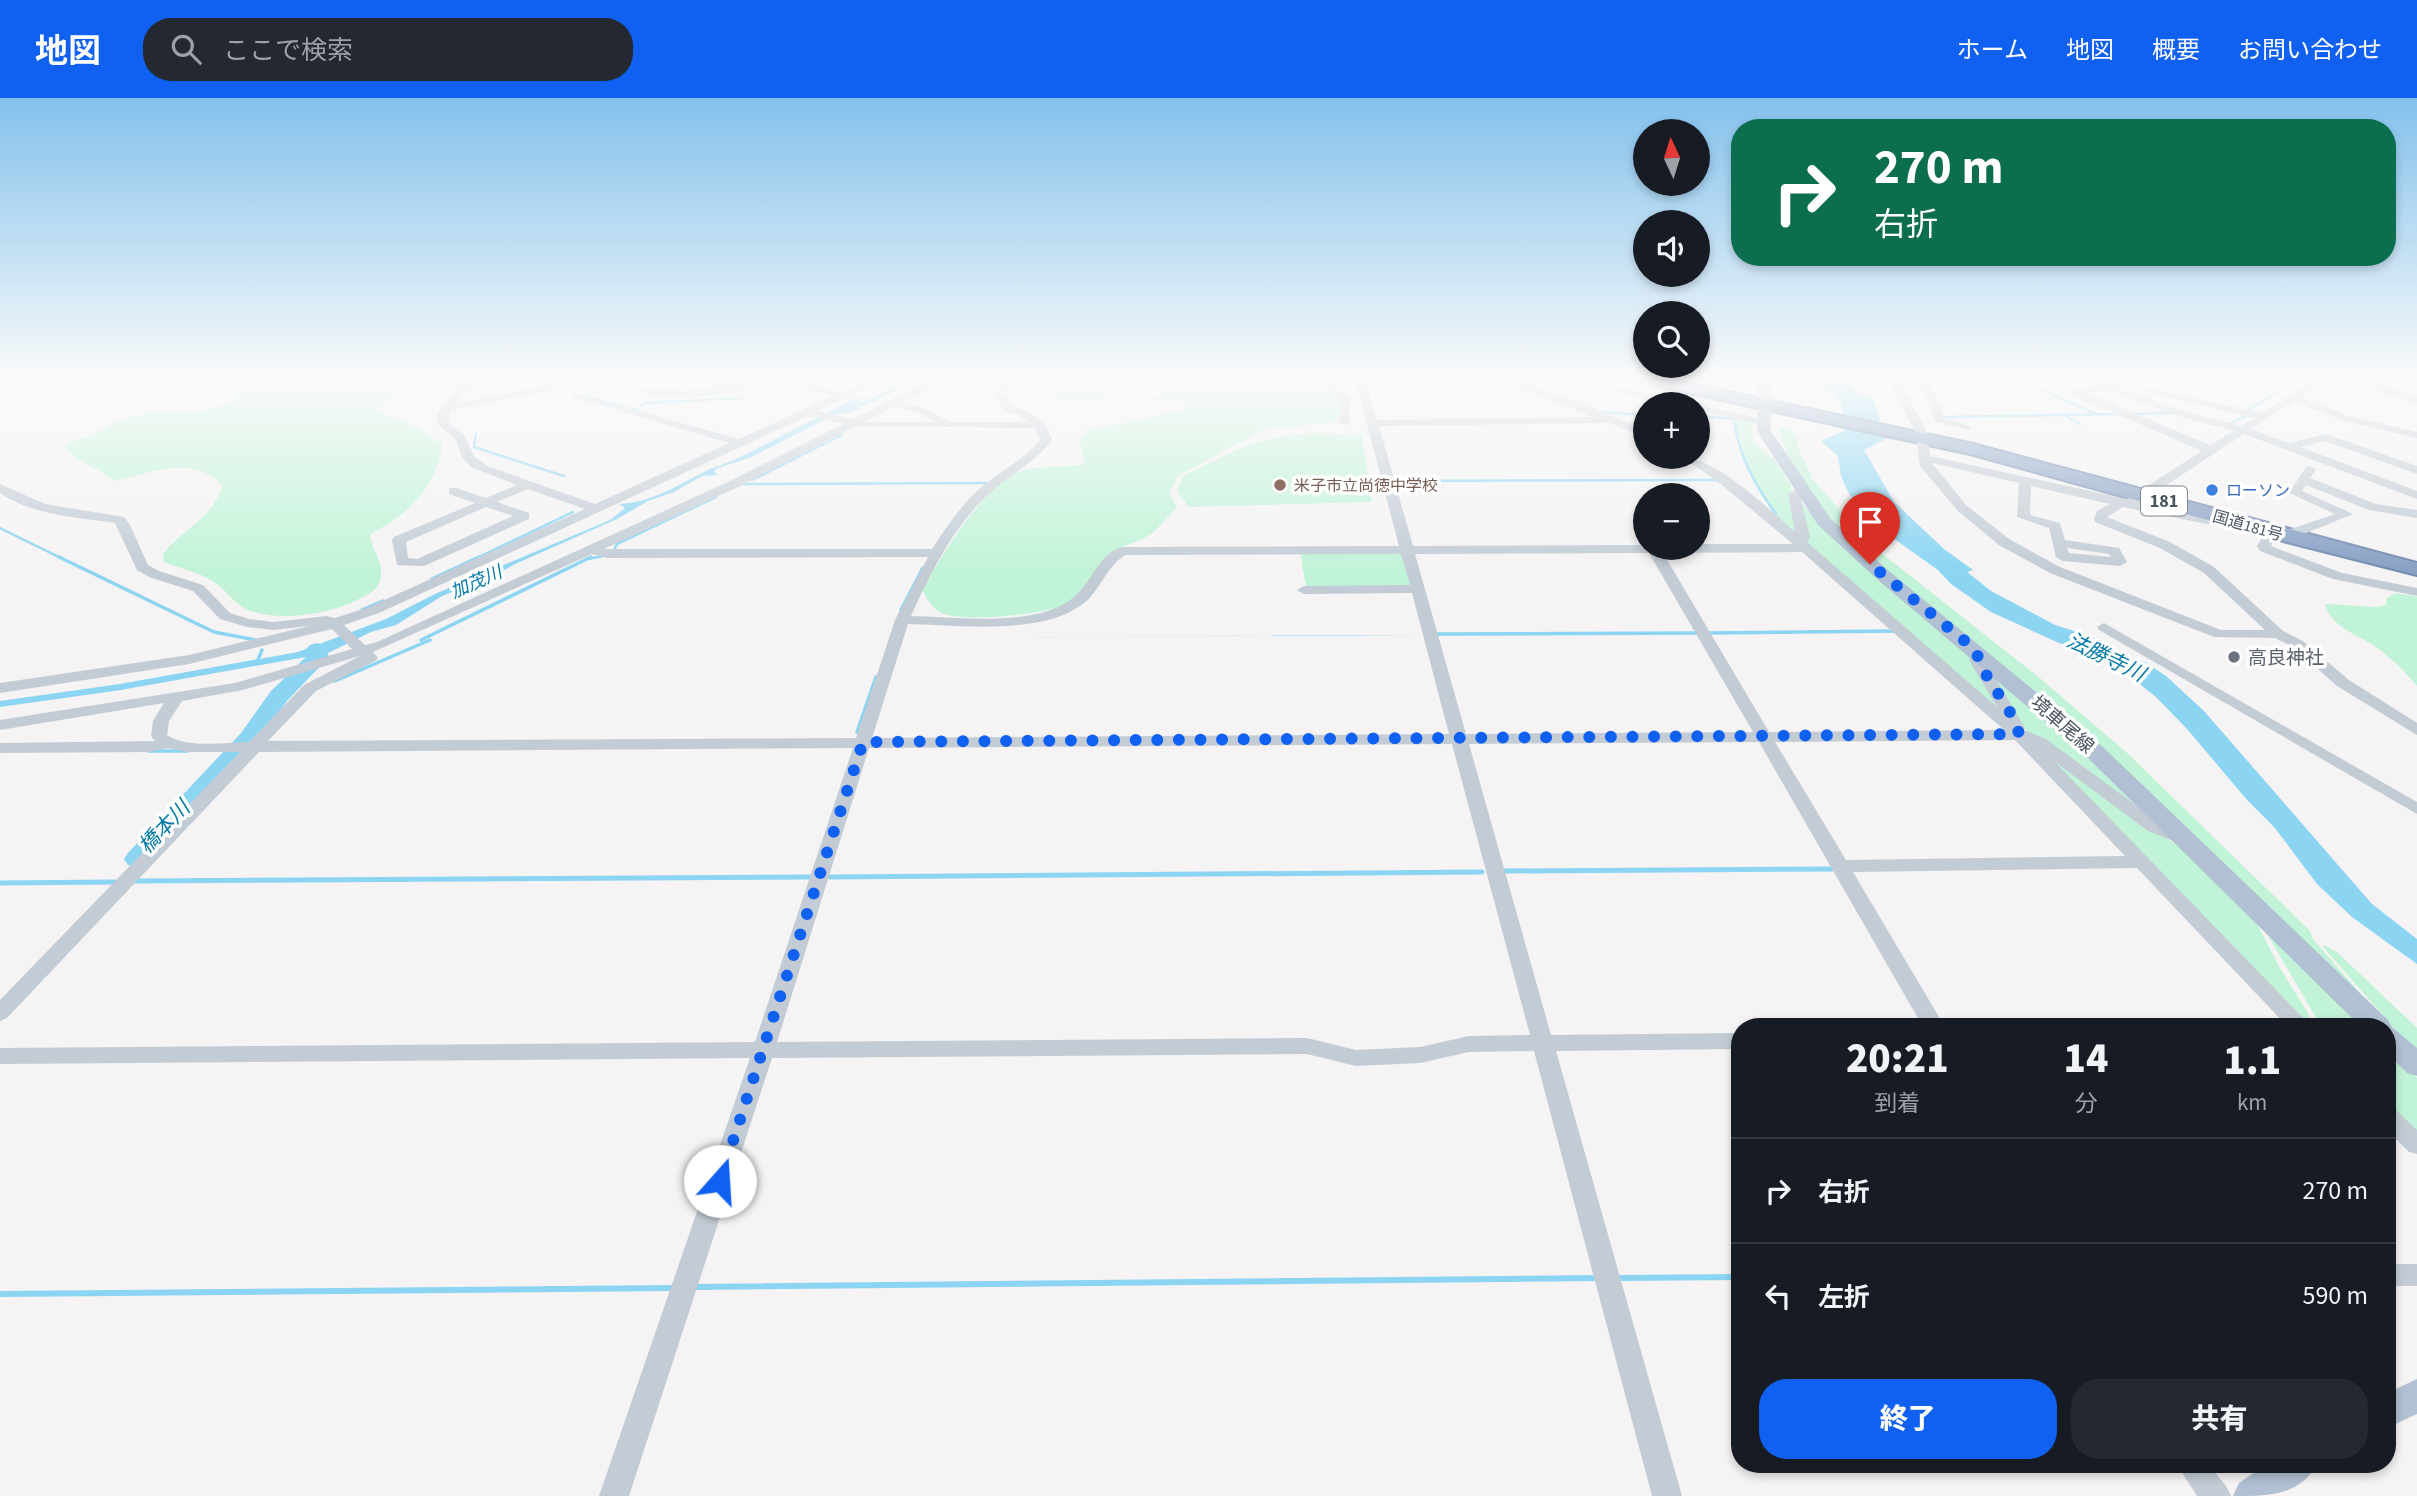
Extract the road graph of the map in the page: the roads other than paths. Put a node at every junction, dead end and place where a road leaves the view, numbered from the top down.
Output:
1 (461, 440) edge
2 (731, 440) edge
3 (746, 440) edge
4 (814, 440) edge
5 (1045, 440) edge
6 (1376, 440) edge
7 (1769, 440) edge
8 (1919, 440) edge
9 (1941, 440) edge
10 (2188, 440) edge
11 (2225, 440) edge
12 (2270, 440) edge
13 (2316, 440) edge
14 (2332, 440) edge
15 (740, 443) junction
16 (2287, 447) junction
17 (2211, 450) junction
18 (1925, 458) junction
19 (2318, 458) junction
20 (1706, 469) edge
21 (2417, 470) edge
22 (2303, 480) junction
23 (2025, 481) junction
24 (527, 485) junction
25 (453, 491) dead end
26 (1802, 491) junction
27 (3, 494) edge
28 (2416, 495) edge
29 (2135, 498) junction
30 (487, 502) junction
31 (2374, 507) junction
32 (597, 509) junction
33 (2347, 514) junction
34 (2417, 514) edge
35 (2212, 523) dead end
36 (2285, 533) junction
37 (2059, 542) dead end
38 (1802, 546) junction
39 (1710, 548) edge
40 (1633, 549) edge
41 (594, 550) junction
42 (1406, 550) junction
43 (937, 553) junction
44 (1660, 560) edge
45 (2417, 567) edge
46 (1418, 589) junction
47 (1304, 590) dead end
48 (2417, 592) edge
49 (902, 620) junction
50 (335, 624) junction
51 (2104, 627) dead end
52 (2278, 634) junction
53 (1976, 650) junction
54 (361, 652) junction
55 (0, 688) edge
56 (175, 699) junction
57 (0, 725) edge
58 (2417, 730) edge
59 (2019, 734) junction
60 (1764, 736) junction
61 (1459, 737) junction
62 (863, 742) junction
63 (168, 743) junction
64 (246, 746) junction
65 (0, 748) edge
66 (2417, 809) edge
67 (2185, 840) junction
68 (2142, 862) junction
69 (1839, 866) junction
70 (0, 1013) edge
71 (1929, 1018) edge
72 (2292, 1018) edge
73 (2369, 1018) edge
74 (1731, 1041) edge
75 (1543, 1043) junction
76 (2396, 1045) edge
77 (764, 1049) junction
78 (0, 1056) edge
79 (2417, 1065) edge
80 (2396, 1124) edge
81 (2417, 1145) edge
82 (2396, 1275) edge
83 (2417, 1275) edge
84 (2417, 1395) edge
85 (2396, 1406) edge
86 (2197, 1473) edge
87 (2285, 1473) edge
88 (614, 1496) edge
89 (1667, 1496) edge
90 (2216, 1496) edge
91 (2252, 1496) edge

1 - 24 street
2 - 15 street
3 - 15 street
4 - 41 street
5 - 43 street
6 - 42 street
7 - 26 main road, 境車尾線
8 - 18 street
9 - 29 highway, 国道181号 / 181
10 - 17 street
11 - 17 street
12 - 16 street
13 - 16 street
14 - 21 street
15 - 32 street
16 - 19 street
17 - 29 street
18 - 23 street
18 - 52 street
19 - 22 street
19 - 28 street
20 - 38 street
22 - 31 street
22 - 33 street
23 - 29 street
23 - 37 street
24 - 30 street
24 - 32 street
25 - 30 street
26 - 38 street
26 - 53 main road, 境車尾線
27 - 50 street
28 - 31 street
29 - 35 street
29 - 36 highway, 国道181号 / 181
29 - 52 street
30 - 30 street
31 - 33 street
31 - 34 street
32 - 50 street
33 - 36 street
36 - 45 highway, 国道181号 / 181
36 - 48 street
38 - 39 street
38 - 59 street
40 - 42 street
41 - 43 street
41 - 54 street
42 - 46 street
42 - 49 street
43 - 49 street
44 - 60 street
46 - 47 street
46 - 61 street
49 - 62 street
50 - 54 street
50 - 55 street
51 - 66 street
52 - 58 street
53 - 59 street
53 - 67 main road, 境車尾線
54 - 56 street
54 - 64 street
56 - 57 street
56 - 63 street
59 - 60 street
59 - 67 street
59 - 68 street
60 - 61 street
60 - 69 street
61 - 62 street
61 - 75 street
62 - 64 street
62 - 77 street
63 - 64 street
63 - 65 street
64 - 70 street
67 - 73 main road, 境車尾線
68 - 69 street
68 - 72 street
69 - 71 street
74 - 75 street
75 - 77 street
75 - 89 street
76 - 79 main road
77 - 78 street
77 - 88 street
80 - 81 street
82 - 83 street
84 - 85 main road
86 - 90 street
87 - 91 main road

